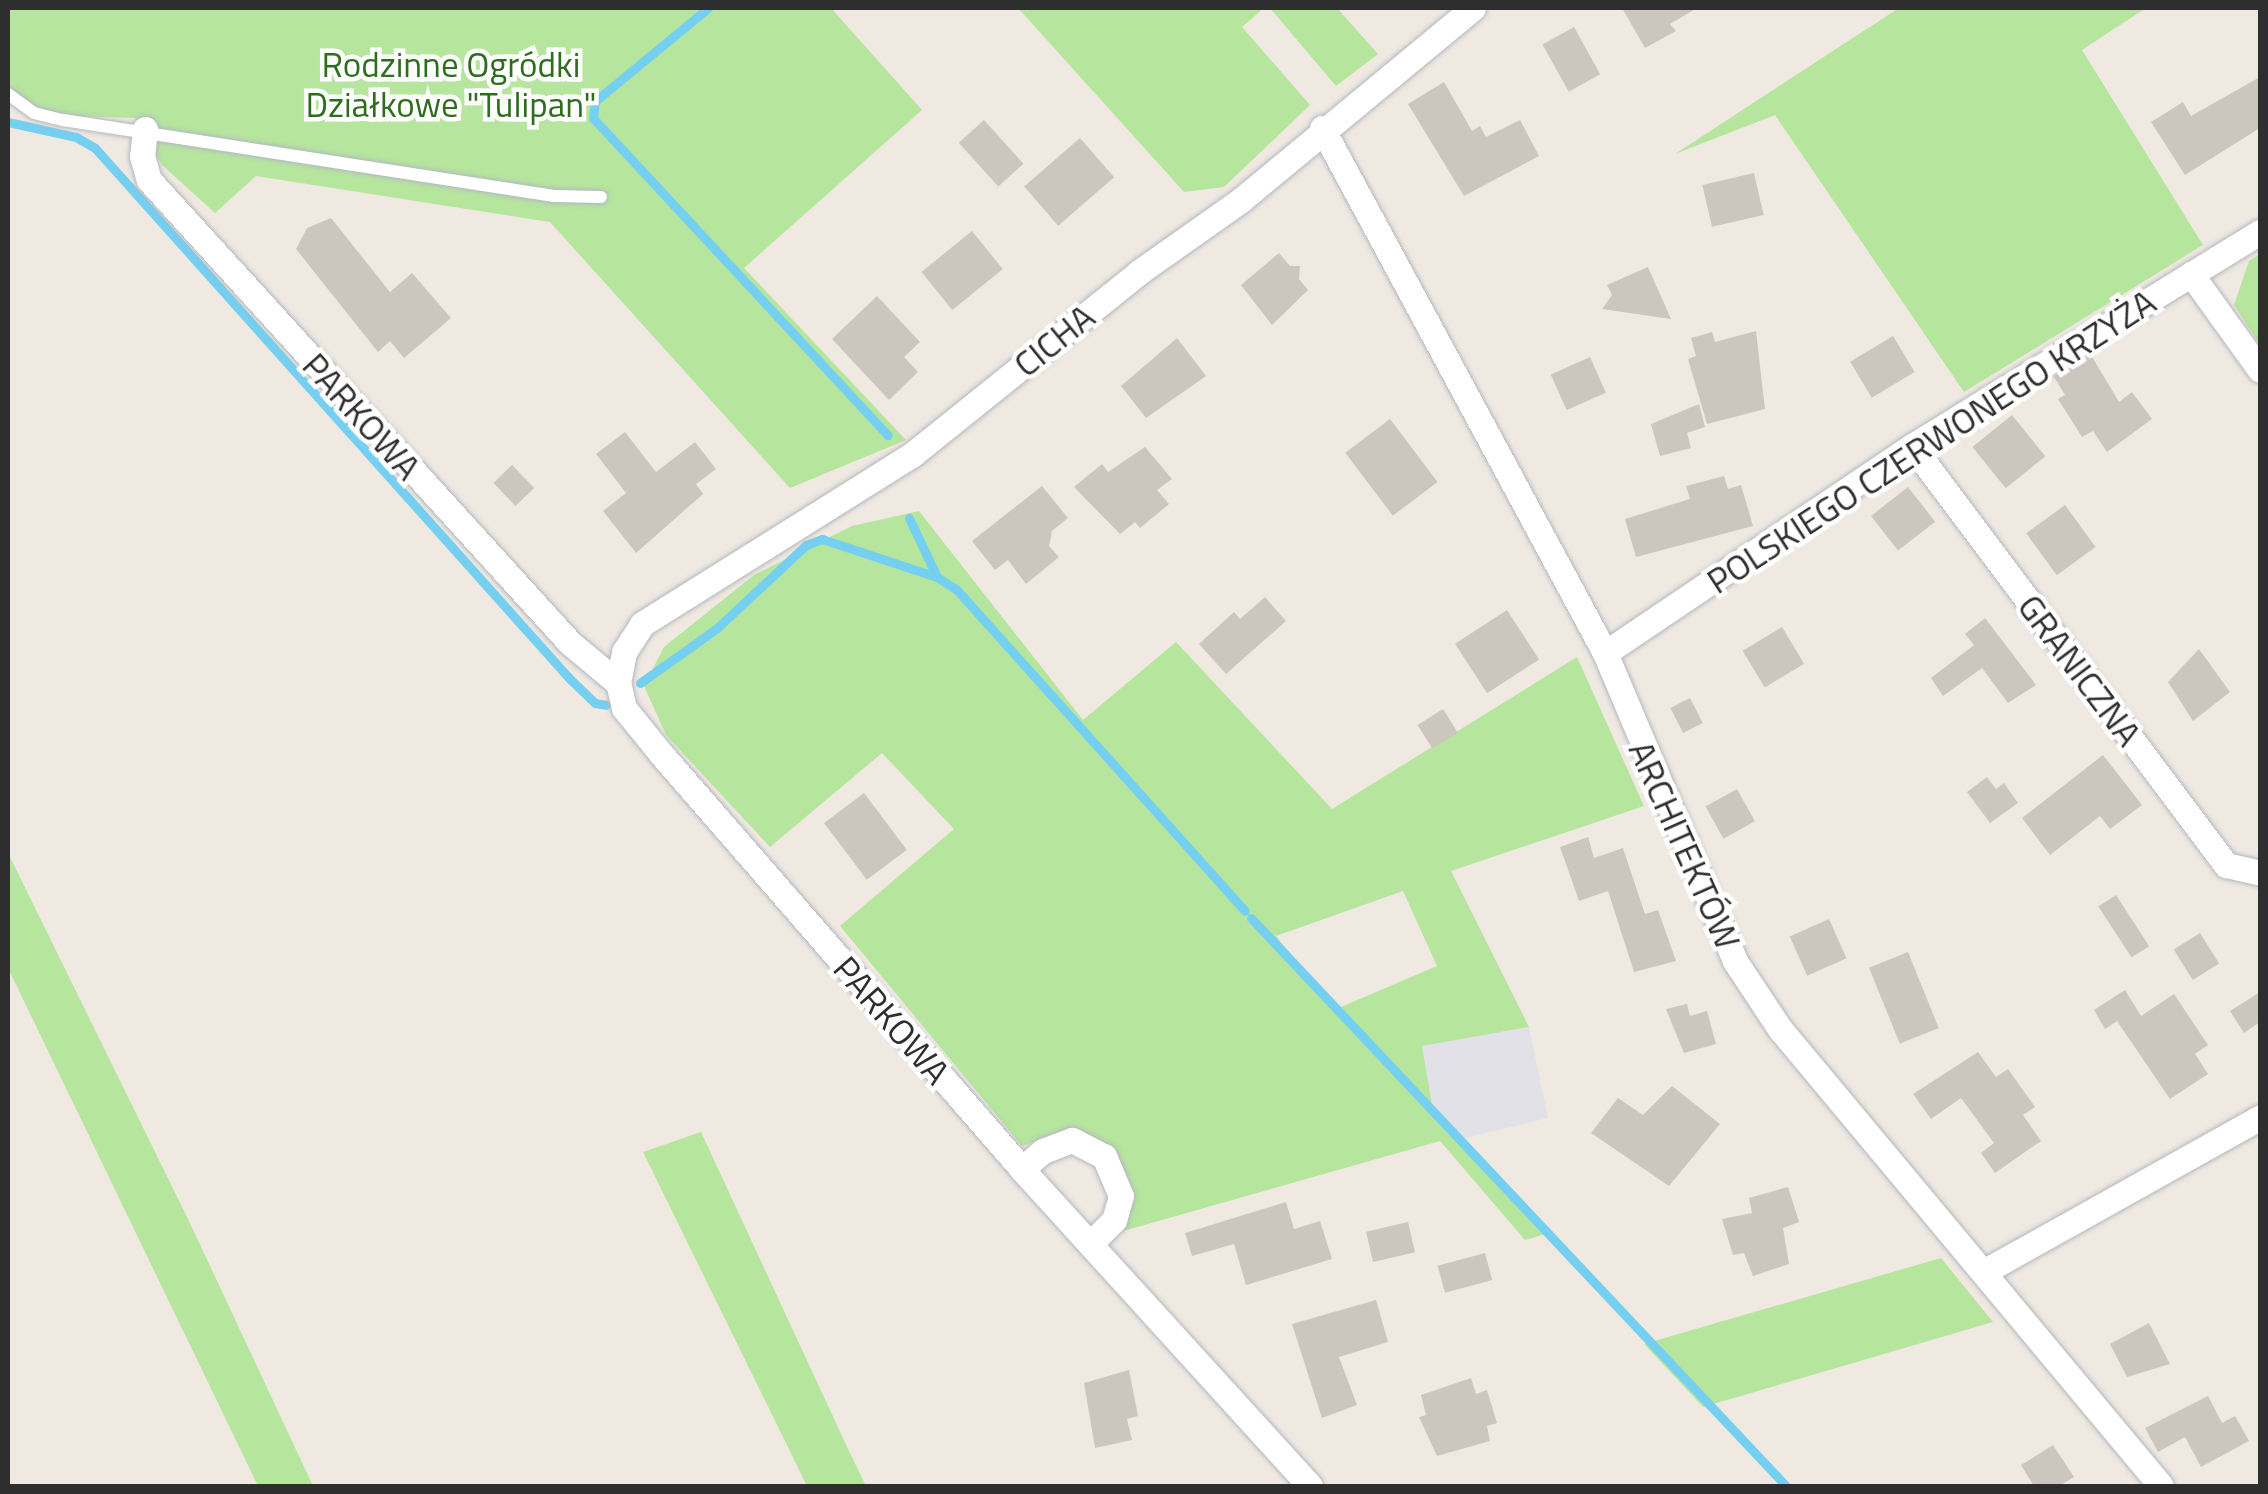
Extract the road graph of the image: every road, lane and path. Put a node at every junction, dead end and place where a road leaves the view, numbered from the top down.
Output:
1 (1473, 8) edge
2 (8, 94) edge
3 (1322, 128) junction
4 (145, 129) junction
5 (601, 196) dead end
6 (2260, 232) edge
7 (2191, 274) junction
8 (2260, 370) edge
9 (1912, 446) junction
10 (1604, 654) junction
11 (618, 682) junction
12 (2260, 873) edge
13 (2260, 1117) edge
14 (1022, 1170) junction
15 (1090, 1244) junction
16 (1985, 1271) junction
17 (1310, 1486) edge
18 (2161, 1486) edge

1 - 3 street, CICHA
2 - 4 lane
3 - 10 street, ARCHITEKTÓW
3 - 11 street, CICHA
4 - 5 lane
4 - 11 street, PARKOWA
6 - 7 street, POLSKIEGO CZERWONEGO KRZYŻA
7 - 8 street
7 - 9 street, POLSKIEGO CZERWONEGO KRZYŻA
9 - 10 street, POLSKIEGO CZERWONEGO KRZYŻA
9 - 12 street, GRANICZNA
10 - 16 street, ARCHITEKTÓW
11 - 14 street, PARKOWA
13 - 16 street
14 - 15 street, PARKOWA
14 - 15 street
15 - 17 street, PARKOWA
16 - 18 street, ARCHITEKTÓW

